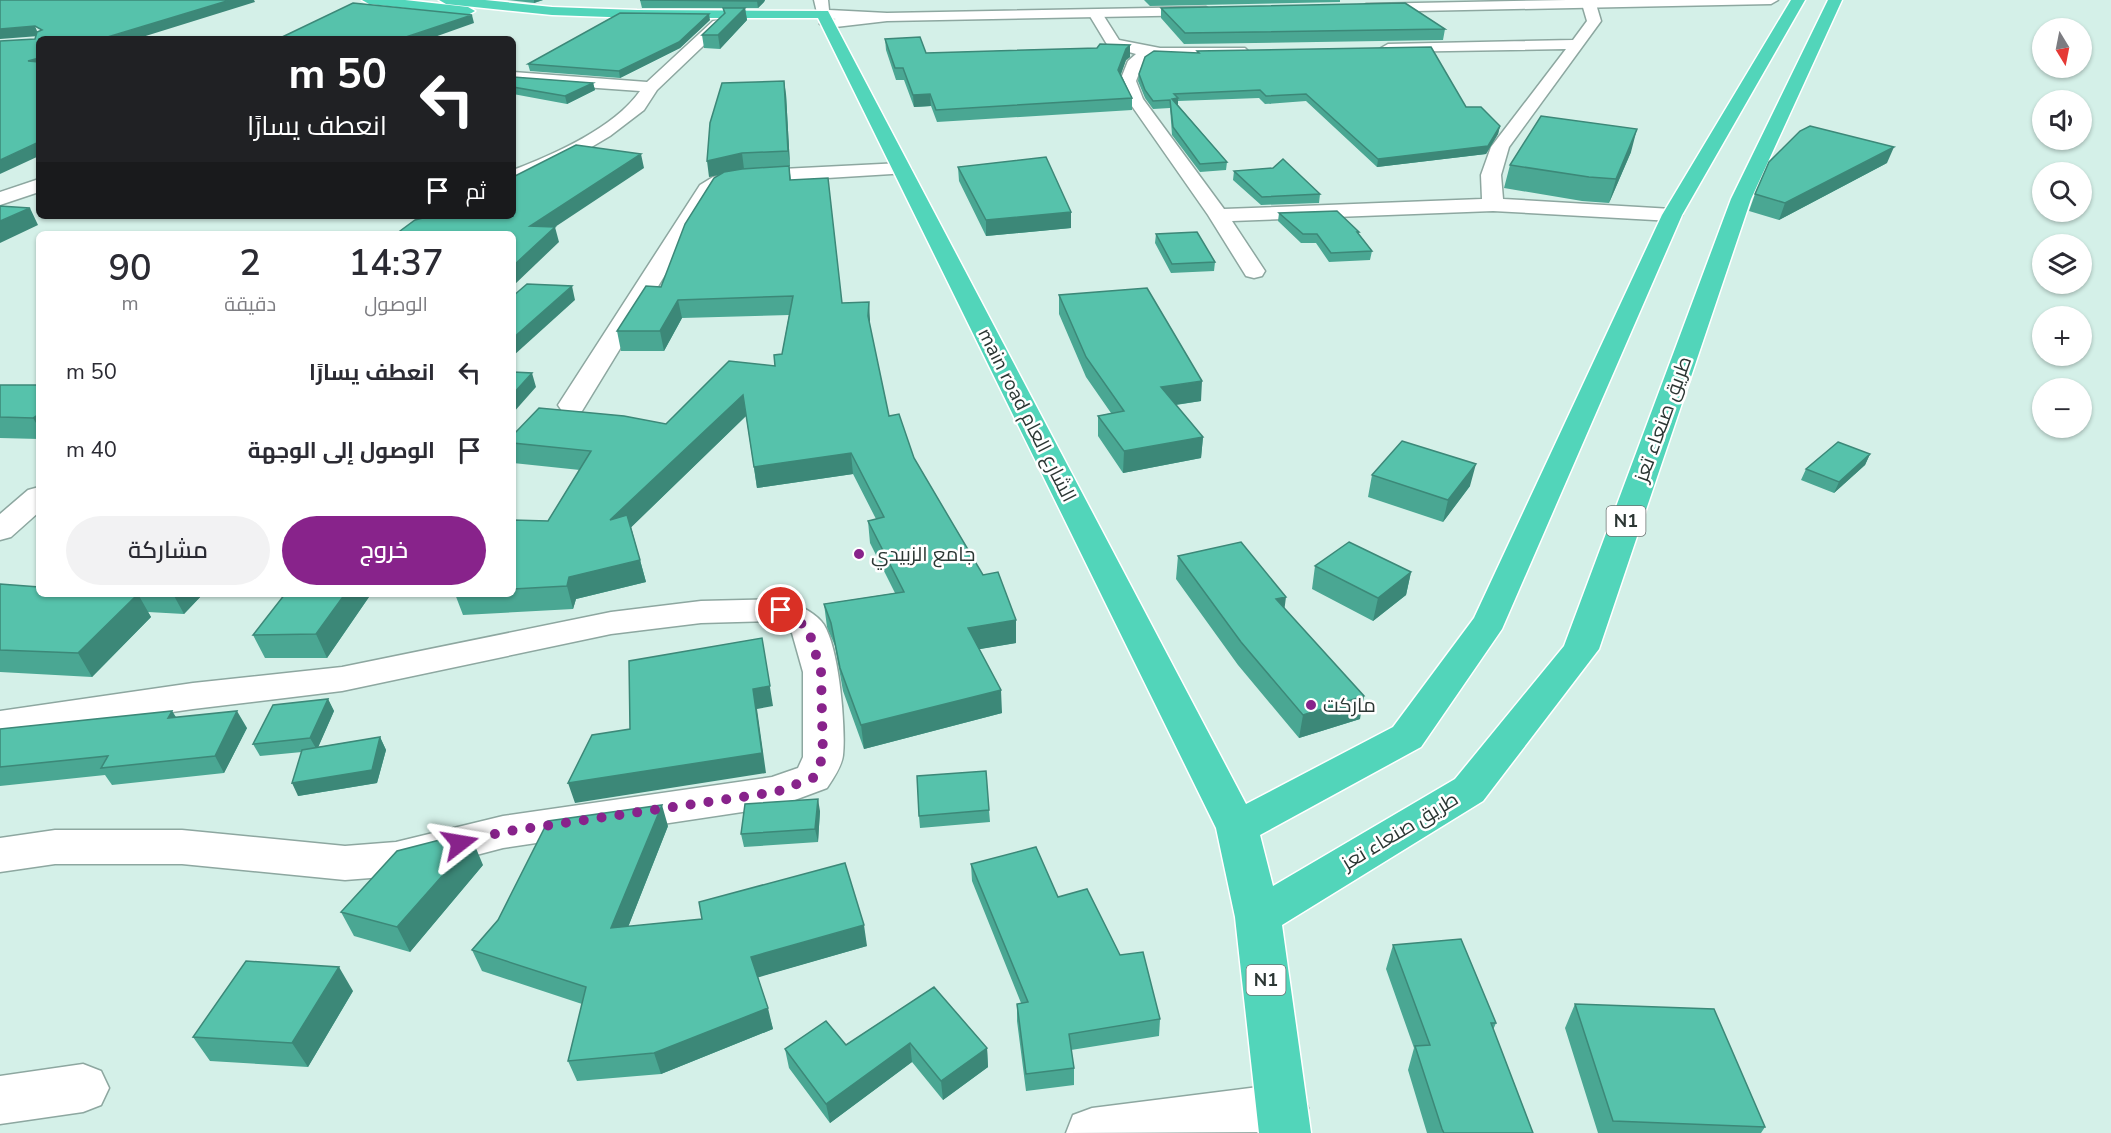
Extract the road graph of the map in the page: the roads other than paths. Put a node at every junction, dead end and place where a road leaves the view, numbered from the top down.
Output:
1 (369, 0) edge
2 (446, 0) edge
3 (1771, 0) edge
4 (473, 1) edge
5 (1817, 1) edge
6 (1399, 4) edge
7 (1589, 4) junction
8 (1357, 8) edge
9 (552, 11) junction
10 (1226, 11) edge
11 (824, 12) edge
12 (1095, 13) junction
13 (535, 18) junction
14 (718, 24) junction
15 (1575, 44) junction
16 (1373, 48) edge
17 (1255, 50) edge
18 (1149, 52) junction
19 (516, 77) edge
20 (651, 87) junction
21 (901, 169) junction
22 (516, 176) edge
23 (36, 177) edge
24 (0, 178) edge
25 (36, 186) edge
26 (0, 199) edge
27 (1494, 205) junction
28 (1672, 215) junction
29 (1218, 216) junction
30 (1254, 271) dead end
31 (572, 405) dead end
32 (36, 499) edge
33 (0, 530) edge
34 (0, 724) edge
35 (1237, 828) junction
36 (0, 855) edge
37 (1258, 916) junction
38 (83, 1088) dead end
39 (0, 1100) edge
40 (1283, 1120) edge
41 (1092, 1133) edge

1 - 13 highway
2 - 4 highway
3 - 7 street
4 - 9 highway
5 - 28 highway, طريق صنعاء تعز / N1
5 - 37 highway, طريق صنعاء تعز / N1
6 - 7 street
6 - 8 street
7 - 15 street
9 - 11 highway
9 - 13 highway
10 - 12 street
11 - 12 street
11 - 14 highway
11 - 21 highway, main road الشارع العام
12 - 18 street
13 - 14 highway
14 - 20 street
15 - 16 street
15 - 27 street
17 - 18 street
18 - 29 street
19 - 20 street
20 - 22 street
21 - 31 street
21 - 35 highway, main road الشارع العام
23 - 24 street
25 - 26 street
27 - 28 street
27 - 29 street
28 - 35 highway, طريق صنعاء تعز / N1
29 - 30 street
32 - 33 street
34 - 36 street
35 - 37 highway, N1
37 - 40 highway, N1
38 - 39 street
40 - 41 street

